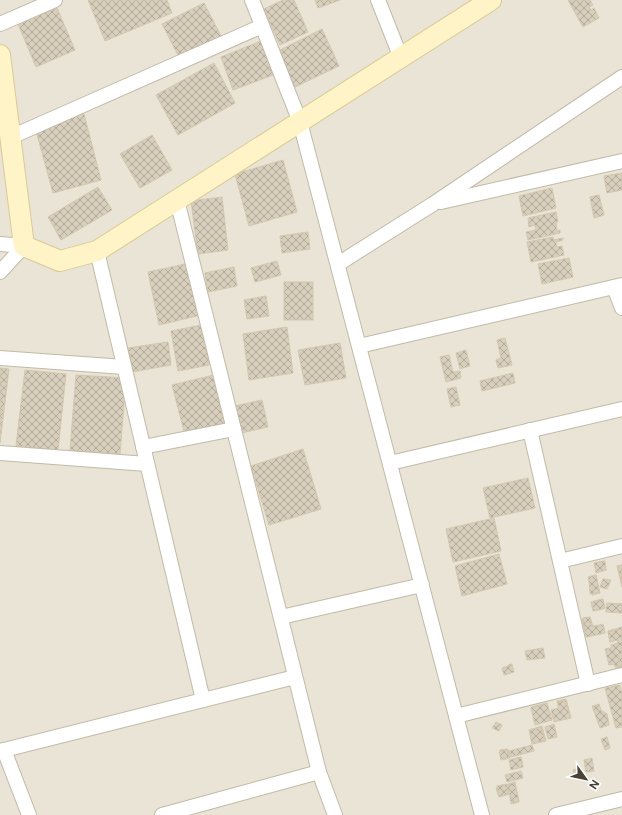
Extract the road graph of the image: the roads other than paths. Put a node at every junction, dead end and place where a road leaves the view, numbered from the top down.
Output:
1 (55, 0) edge
2 (252, 0) edge
3 (378, 0) edge
4 (491, 0) edge
5 (0, 24) edge
6 (262, 26) junction
7 (0, 55) edge
8 (400, 58) junction
9 (622, 77) edge
10 (300, 122) junction
11 (11, 138) junction
12 (622, 161) edge
13 (177, 200) junction
14 (432, 204) junction
15 (0, 244) edge
16 (24, 246) junction
17 (97, 251) junction
18 (338, 264) junction
19 (0, 272) edge
20 (618, 286) edge
21 (622, 308) edge
22 (359, 346) junction
23 (0, 358) edge
24 (124, 367) junction
25 (622, 409) edge
26 (234, 429) junction
27 (530, 430) junction
28 (143, 447) junction
29 (0, 453) edge
30 (390, 463) junction
31 (147, 464) junction
32 (622, 546) edge
33 (560, 561) junction
34 (422, 585) junction
35 (281, 617) junction
36 (622, 675) edge
37 (295, 677) junction
38 (588, 684) junction
39 (203, 700) junction
40 (456, 716) junction
41 (2, 750) edge
42 (319, 772) junction
43 (622, 799) edge
44 (29, 815) edge
45 (162, 815) edge
46 (335, 815) edge
47 (482, 815) edge
48 (556, 815) edge

1 - 5 street
2 - 6 street
3 - 8 street
4 - 8 street
6 - 10 street
6 - 11 street
7 - 11 street
8 - 10 street
9 - 14 street
10 - 13 street
10 - 18 street
11 - 16 street
12 - 14 street
13 - 17 street
13 - 26 street
14 - 18 street
15 - 16 street
16 - 17 street
16 - 19 street
17 - 24 street
18 - 22 street
20 - 21 street
20 - 22 street
22 - 30 street
23 - 24 street
24 - 28 street
25 - 27 street
26 - 28 street
26 - 35 street
27 - 30 street
27 - 33 street
28 - 31 street
29 - 31 street
30 - 34 street
31 - 39 street
32 - 33 street
33 - 38 street
34 - 35 street
34 - 40 street
35 - 37 street
36 - 38 street
37 - 39 street
37 - 42 street
38 - 40 street
39 - 41 street
40 - 47 street
41 - 44 street
42 - 45 street
42 - 46 street
43 - 48 street

